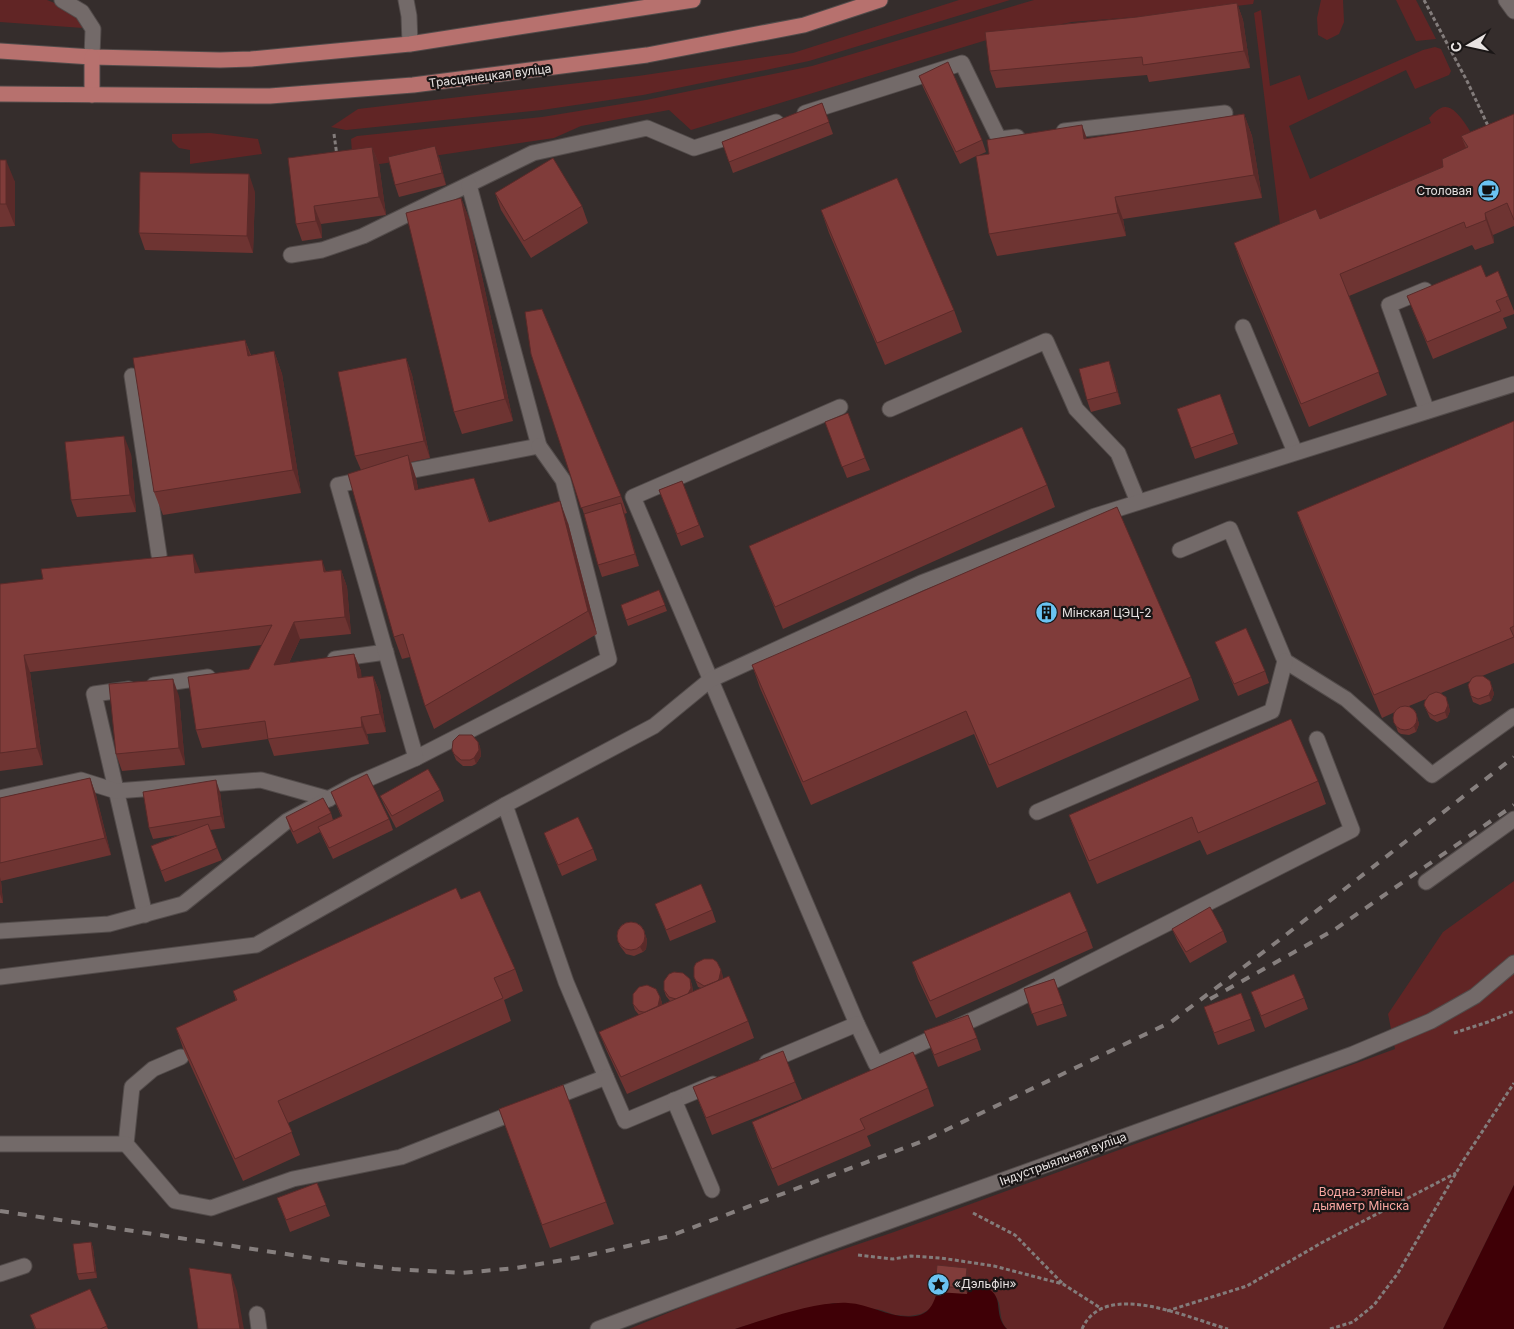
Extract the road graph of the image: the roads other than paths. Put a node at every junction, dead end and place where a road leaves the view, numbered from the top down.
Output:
1 (62, 0) edge
2 (406, 0) edge
3 (693, 0) edge
4 (880, 0) edge
5 (1506, 0) edge
6 (1514, 11) edge
7 (410, 44) junction
8 (0, 51) edge
9 (92, 57) junction
10 (0, 94) edge
11 (92, 95) junction
12 (1225, 113) dead end
13 (1048, 133) edge
14 (1028, 136) edge
15 (469, 185) junction
16 (290, 256) dead end
17 (1442, 283) edge
18 (1243, 327) dead end
19 (132, 376) edge
20 (1514, 384) edge
21 (840, 407) dead end
22 (890, 409) dead end
23 (1427, 411) junction
24 (539, 446) junction
25 (1295, 452) junction
26 (1138, 502) junction
27 (1180, 550) dead end
28 (159, 555) edge
29 (386, 652) junction
30 (1285, 661) junction
31 (317, 662) edge
32 (226, 675) edge
33 (710, 680) junction
34 (1514, 716) edge
35 (1317, 739) dead end
36 (416, 758) junction
37 (116, 791) junction
38 (0, 798) edge
39 (329, 799) junction
40 (505, 805) junction
41 (1037, 812) dead end
42 (1514, 819) edge
43 (1426, 882) dead end
44 (146, 914) junction
45 (0, 931) edge
46 (1514, 963) edge
47 (0, 977) edge
48 (857, 1024) junction
49 (181, 1057) edge
50 (757, 1066) edge
51 (606, 1077) junction
52 (729, 1077) edge
53 (674, 1100) junction
54 (0, 1144) edge
55 (126, 1144) junction
56 (712, 1190) dead end
57 (24, 1266) dead end
58 (0, 1274) edge
59 (598, 1329) edge

1 - 9 street
2 - 7 street
3 - 7 main road
4 - 11 main road, Трасцянецкая вуліца
5 - 6 street
7 - 9 main road
8 - 9 main road
9 - 11 main road
10 - 11 main road, Трасцянецкая вуліца
12 - 13 street
14 - 15 street
15 - 16 street
15 - 24 street
17 - 23 street
18 - 25 street
19 - 28 street
20 - 23 street
21 - 33 street
22 - 26 street
23 - 25 street
24 - 29 street
24 - 36 street
25 - 26 street
26 - 33 street
27 - 30 street
29 - 31 street
29 - 36 street
30 - 34 street
30 - 41 street
32 - 37 street
33 - 40 street
33 - 48 street
35 - 48 street
36 - 39 street
37 - 38 street
37 - 39 street
37 - 44 street
39 - 44 street
40 - 47 street
40 - 51 street
42 - 43 street
44 - 45 street
46 - 59 street, Індустрыяльная вуліца
48 - 50 street
49 - 55 street
51 - 53 street
51 - 55 street
52 - 53 street
53 - 56 street
54 - 55 street
57 - 58 street

